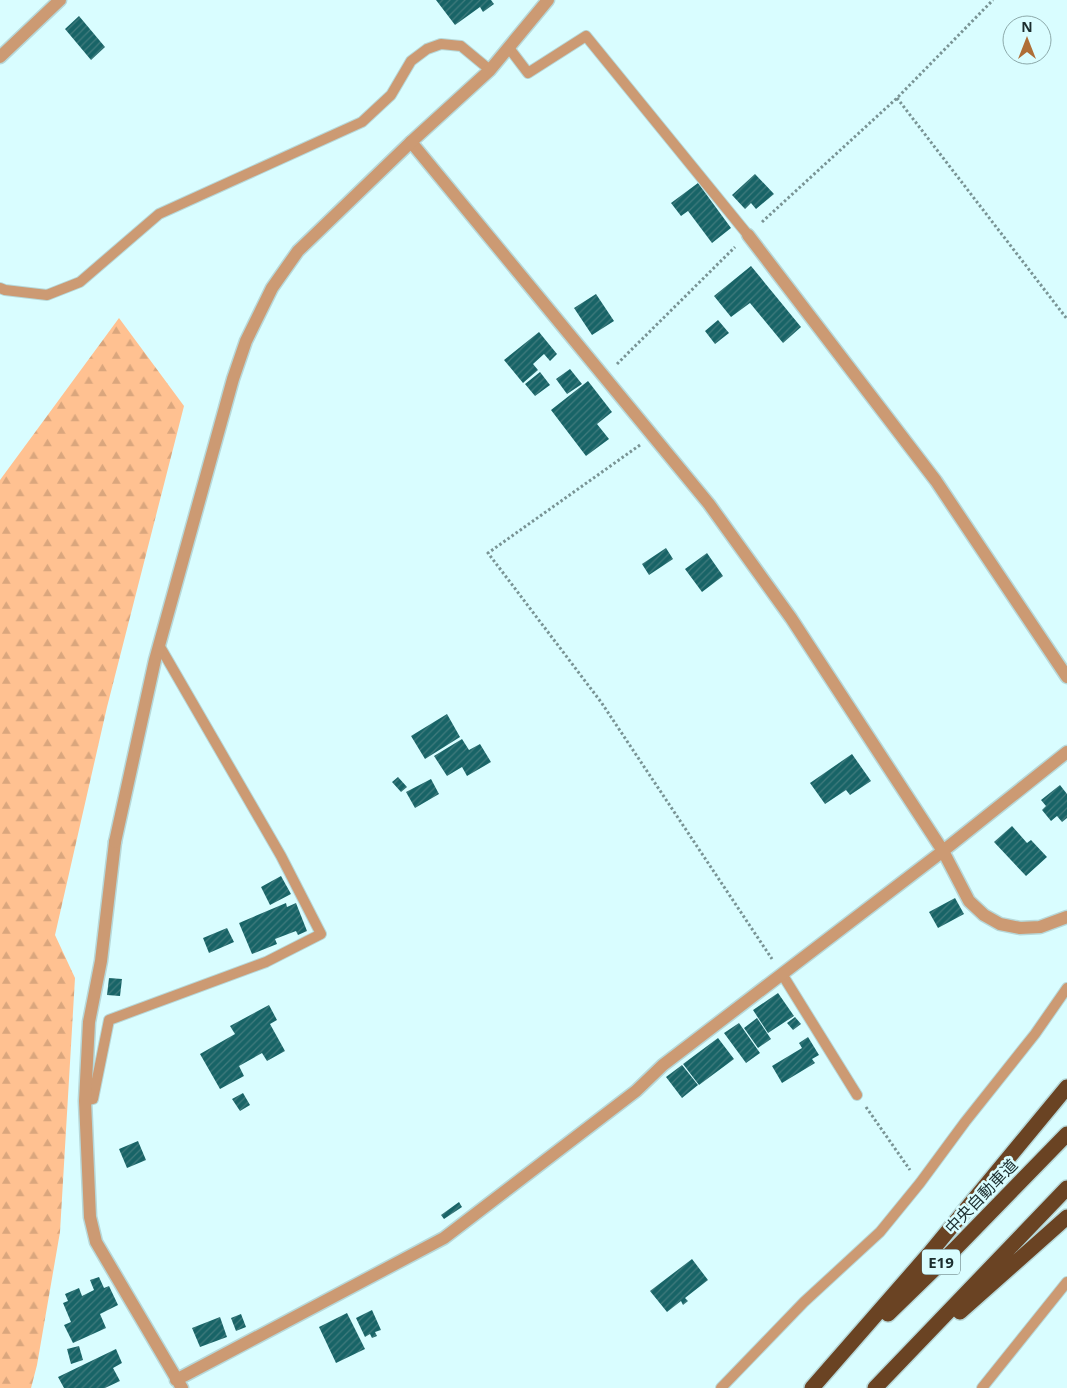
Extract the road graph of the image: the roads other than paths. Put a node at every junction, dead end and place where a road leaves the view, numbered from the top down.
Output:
1 (60, 0) edge
2 (548, 0) edge
3 (510, 48) junction
4 (0, 57) edge
5 (490, 70) junction
6 (411, 142) junction
7 (748, 235) joint
8 (0, 288) edge
9 (159, 645) junction
10 (1067, 677) edge
11 (1067, 752) edge
12 (943, 851) junction
13 (1067, 917) edge
14 (782, 974) junction
15 (1067, 988) edge
16 (1067, 1087) edge
17 (857, 1094) road end
18 (85, 1101) junction
19 (1067, 1134) edge
20 (1067, 1188) edge
21 (1067, 1217) edge
22 (1067, 1282) edge
23 (179, 1384) edge
24 (721, 1388) edge
25 (812, 1388) edge
26 (875, 1388) edge
27 (982, 1388) edge

1 - 4 street
2 - 3 street
3 - 5 street
3 - 7 lane
5 - 6 street
5 - 8 lane
6 - 9 street
6 - 12 street
7 - 10 street
9 - 18 street
9 - 18 lane
11 - 12 street
12 - 13 street
12 - 14 street
14 - 17 lane
14 - 23 street
15 - 24 lane
16 - 25 highway
18 - 23 street
19 - 25 highway, 中央自動車道 / E19
20 - 26 highway, E19
21 - 26 highway
22 - 27 lane

